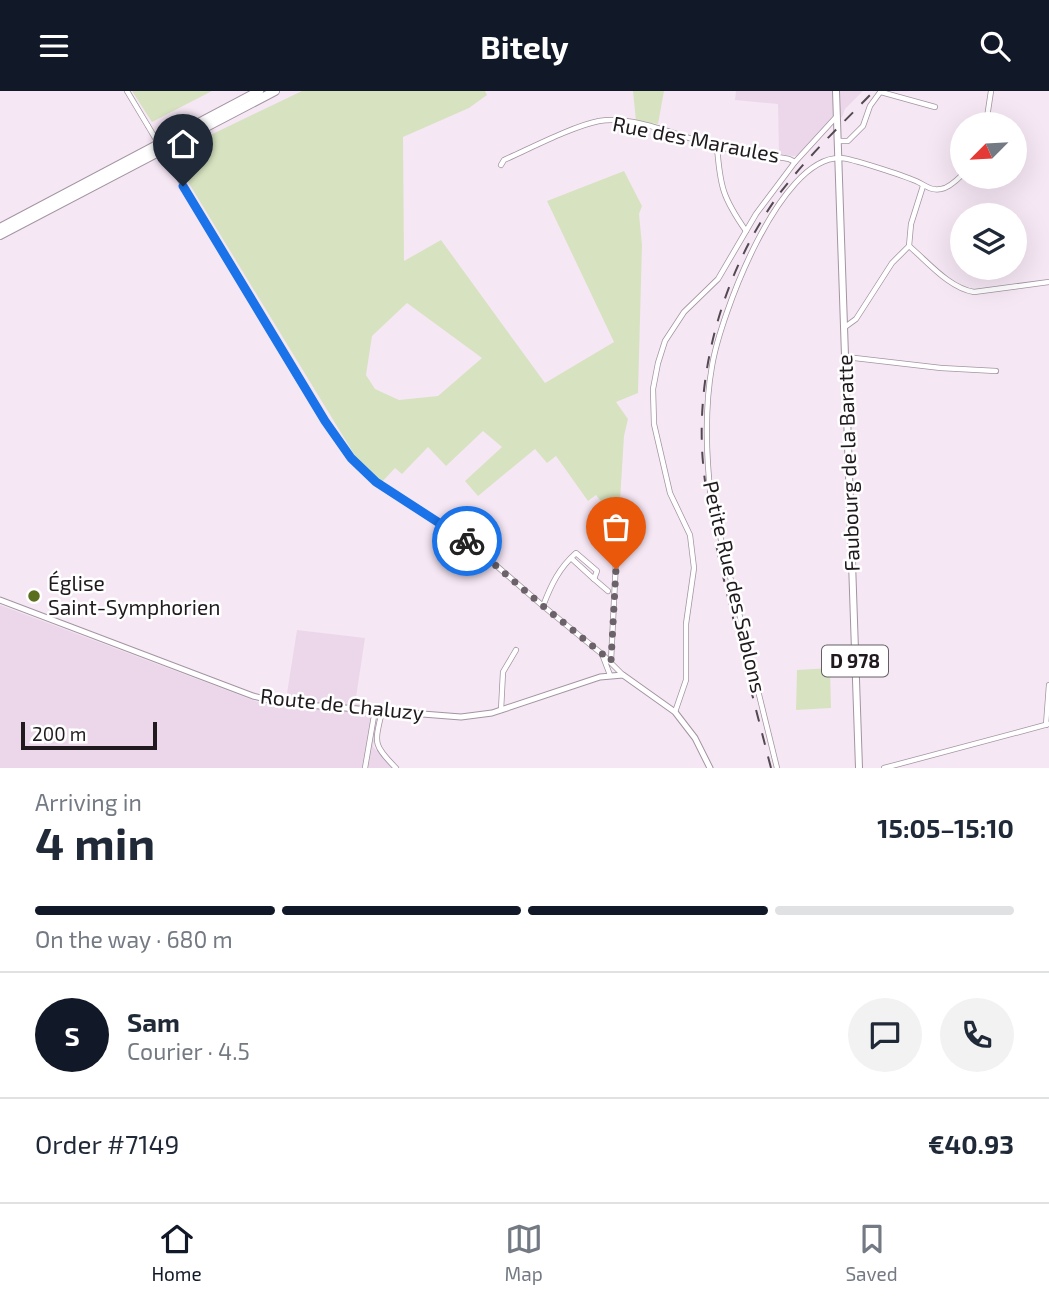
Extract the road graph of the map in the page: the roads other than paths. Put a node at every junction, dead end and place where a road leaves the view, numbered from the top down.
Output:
1 (127, 91) edge
2 (260, 91) edge
3 (275, 91) edge
4 (836, 91) edge
5 (881, 91) edge
6 (990, 91) edge
7 (935, 107) dead end
8 (987, 112) edge
9 (837, 116) junction
10 (838, 141) junction
11 (718, 146) junction
12 (839, 158) junction
13 (795, 162) junction
14 (501, 165) dead end
15 (950, 184) edge
16 (923, 186) junction
17 (0, 228) edge
18 (746, 231) junction
19 (0, 235) edge
20 (909, 246) junction
21 (1049, 282) edge
22 (845, 327) junction
23 (846, 357) junction
24 (996, 370) dead end
25 (618, 521) dead end
26 (608, 591) dead end
27 (0, 600) edge
28 (543, 606) junction
29 (516, 650) dead end
30 (602, 653) junction
31 (611, 661) junction
32 (610, 675) junction
33 (623, 675) junction
34 (1049, 685) edge
35 (375, 710) junction
36 (501, 710) junction
37 (382, 711) junction
38 (675, 712) junction
39 (1047, 724) edge
40 (365, 768) edge
41 (396, 768) edge
42 (710, 768) edge
43 (777, 768) edge
44 (859, 768) edge
45 (884, 768) edge

1 - 28 street, bridge
2 - 17 highway
3 - 19 highway
4 - 9 main road, D 978
5 - 7 street
5 - 10 street
6 - 8 street
9 - 10 main road, D 978
9 - 13 street, Rue des Maraules
10 - 12 main road, D 978
11 - 13 street, Rue des Maraules
11 - 14 street, Rue des Maraules
11 - 18 street
12 - 16 street
12 - 22 main road, Faubourg de la Baratte / D 978
12 - 43 street, Petite Rue des Sablons
13 - 18 street
15 - 16 street
16 - 20 street
18 - 38 street
20 - 21 street
20 - 22 street
22 - 23 main road, Faubourg de la Baratte / D 978
23 - 24 street
23 - 44 main road, Faubourg de la Baratte / D 978
25 - 31 street
26 - 28 street
27 - 35 street, Route de Chaluzy
28 - 30 street
29 - 36 street
30 - 31 street
30 - 32 street
31 - 33 street
32 - 33 street, Route de Chaluzy
32 - 36 street, Route de Chaluzy
33 - 38 street
34 - 39 street
35 - 37 street, Route de Chaluzy
35 - 40 street
36 - 37 street, Route de Chaluzy
37 - 41 street
38 - 42 street
39 - 45 street

